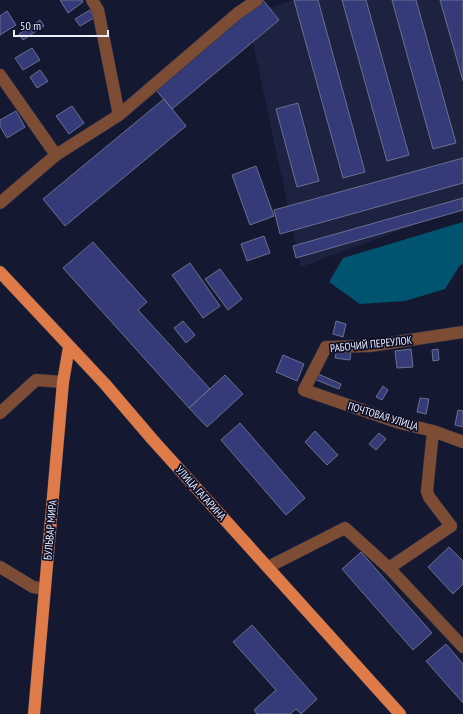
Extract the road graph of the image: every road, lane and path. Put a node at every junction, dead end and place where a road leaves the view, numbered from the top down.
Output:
1 (92, 0) edge
2 (257, 0) edge
3 (0, 75) edge
4 (119, 115) junction
5 (56, 155) junction
6 (0, 203) edge
7 (0, 272) edge
8 (463, 332) edge
9 (69, 346) junction
10 (63, 382) junction
11 (304, 390) joint
12 (0, 413) edge
13 (433, 431) junction
14 (463, 442) edge
15 (0, 567) edge
16 (268, 567) junction
17 (389, 568) junction
18 (44, 589) junction
19 (463, 647) edge
20 (34, 714) edge
21 (400, 714) edge

1 - 4 street
2 - 4 street
3 - 5 street
4 - 5 street
5 - 6 street
7 - 9 main road, УЛИЦА ГАГАРИНА
8 - 11 street, РАБОЧИЙ ПЕРЕУЛОК
9 - 10 main road, БУЛЬВАР МИРА
9 - 16 main road, УЛИЦА ГАГАРИНА
10 - 12 street
10 - 18 main road, БУЛЬВАР МИРА
11 - 13 street, ПОЧТОВАЯ УЛИЦА
13 - 14 street, ПОЧТОВАЯ УЛИЦА
13 - 17 street
15 - 18 street
16 - 17 street
16 - 21 main road, УЛИЦА ГАГАРИНА
17 - 19 street
18 - 20 main road, БУЛЬВАР МИРА

